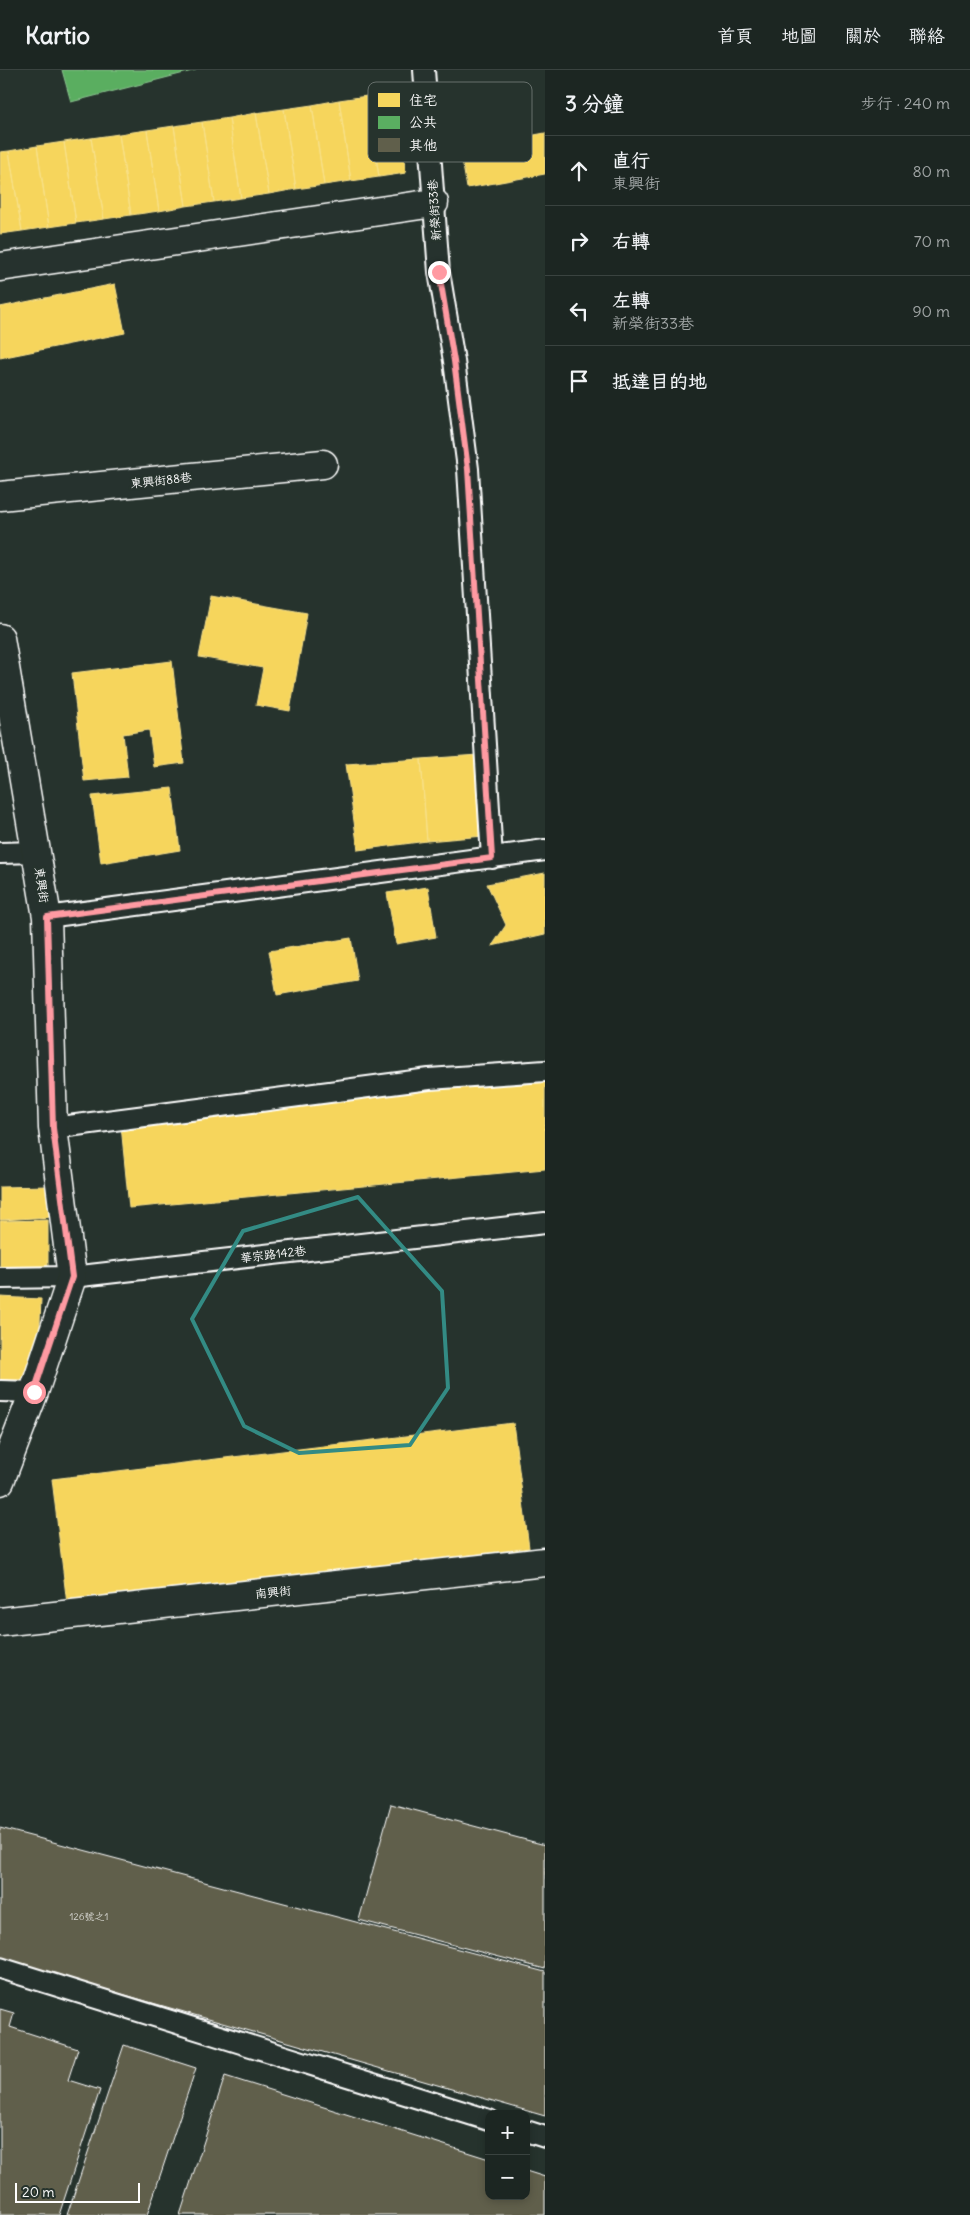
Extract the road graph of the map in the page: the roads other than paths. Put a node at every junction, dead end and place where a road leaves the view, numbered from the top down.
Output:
1 (431, 162) edge
2 (434, 202) junction
3 (0, 267) edge
4 (322, 464) dead end
5 (0, 496) edge
6 (0, 638) edge
7 (545, 850) edge
8 (37, 852) junction
9 (0, 853) edge
10 (492, 858) junction
11 (47, 917) junction
12 (545, 1071) edge
13 (53, 1128) junction
14 (545, 1223) edge
15 (72, 1277) junction
16 (0, 1278) edge
17 (0, 1391) edge
18 (34, 1392) junction
19 (0, 1481) edge
20 (545, 1562) edge
21 (0, 1622) edge
22 (0, 1968) edge
23 (485, 2119) edge
24 (530, 2132) edge
25 (545, 2137) edge

1 - 2 lane, 新榮街33巷
2 - 3 street
2 - 10 lane, 新榮街33巷
4 - 5 street, 東興街88巷
6 - 8 street, 東興街
7 - 10 lane
8 - 9 lane
8 - 11 street, 東興街
10 - 11 lane
11 - 13 street, 東興街
12 - 13 lane
13 - 15 street, 東興街
14 - 15 lane, 華宗路142巷
15 - 16 lane, 華宗路142巷
15 - 18 street, 東興街
17 - 18 lane
18 - 19 street, 東興街
20 - 21 street, 南興街
22 - 23 lane
24 - 25 lane

